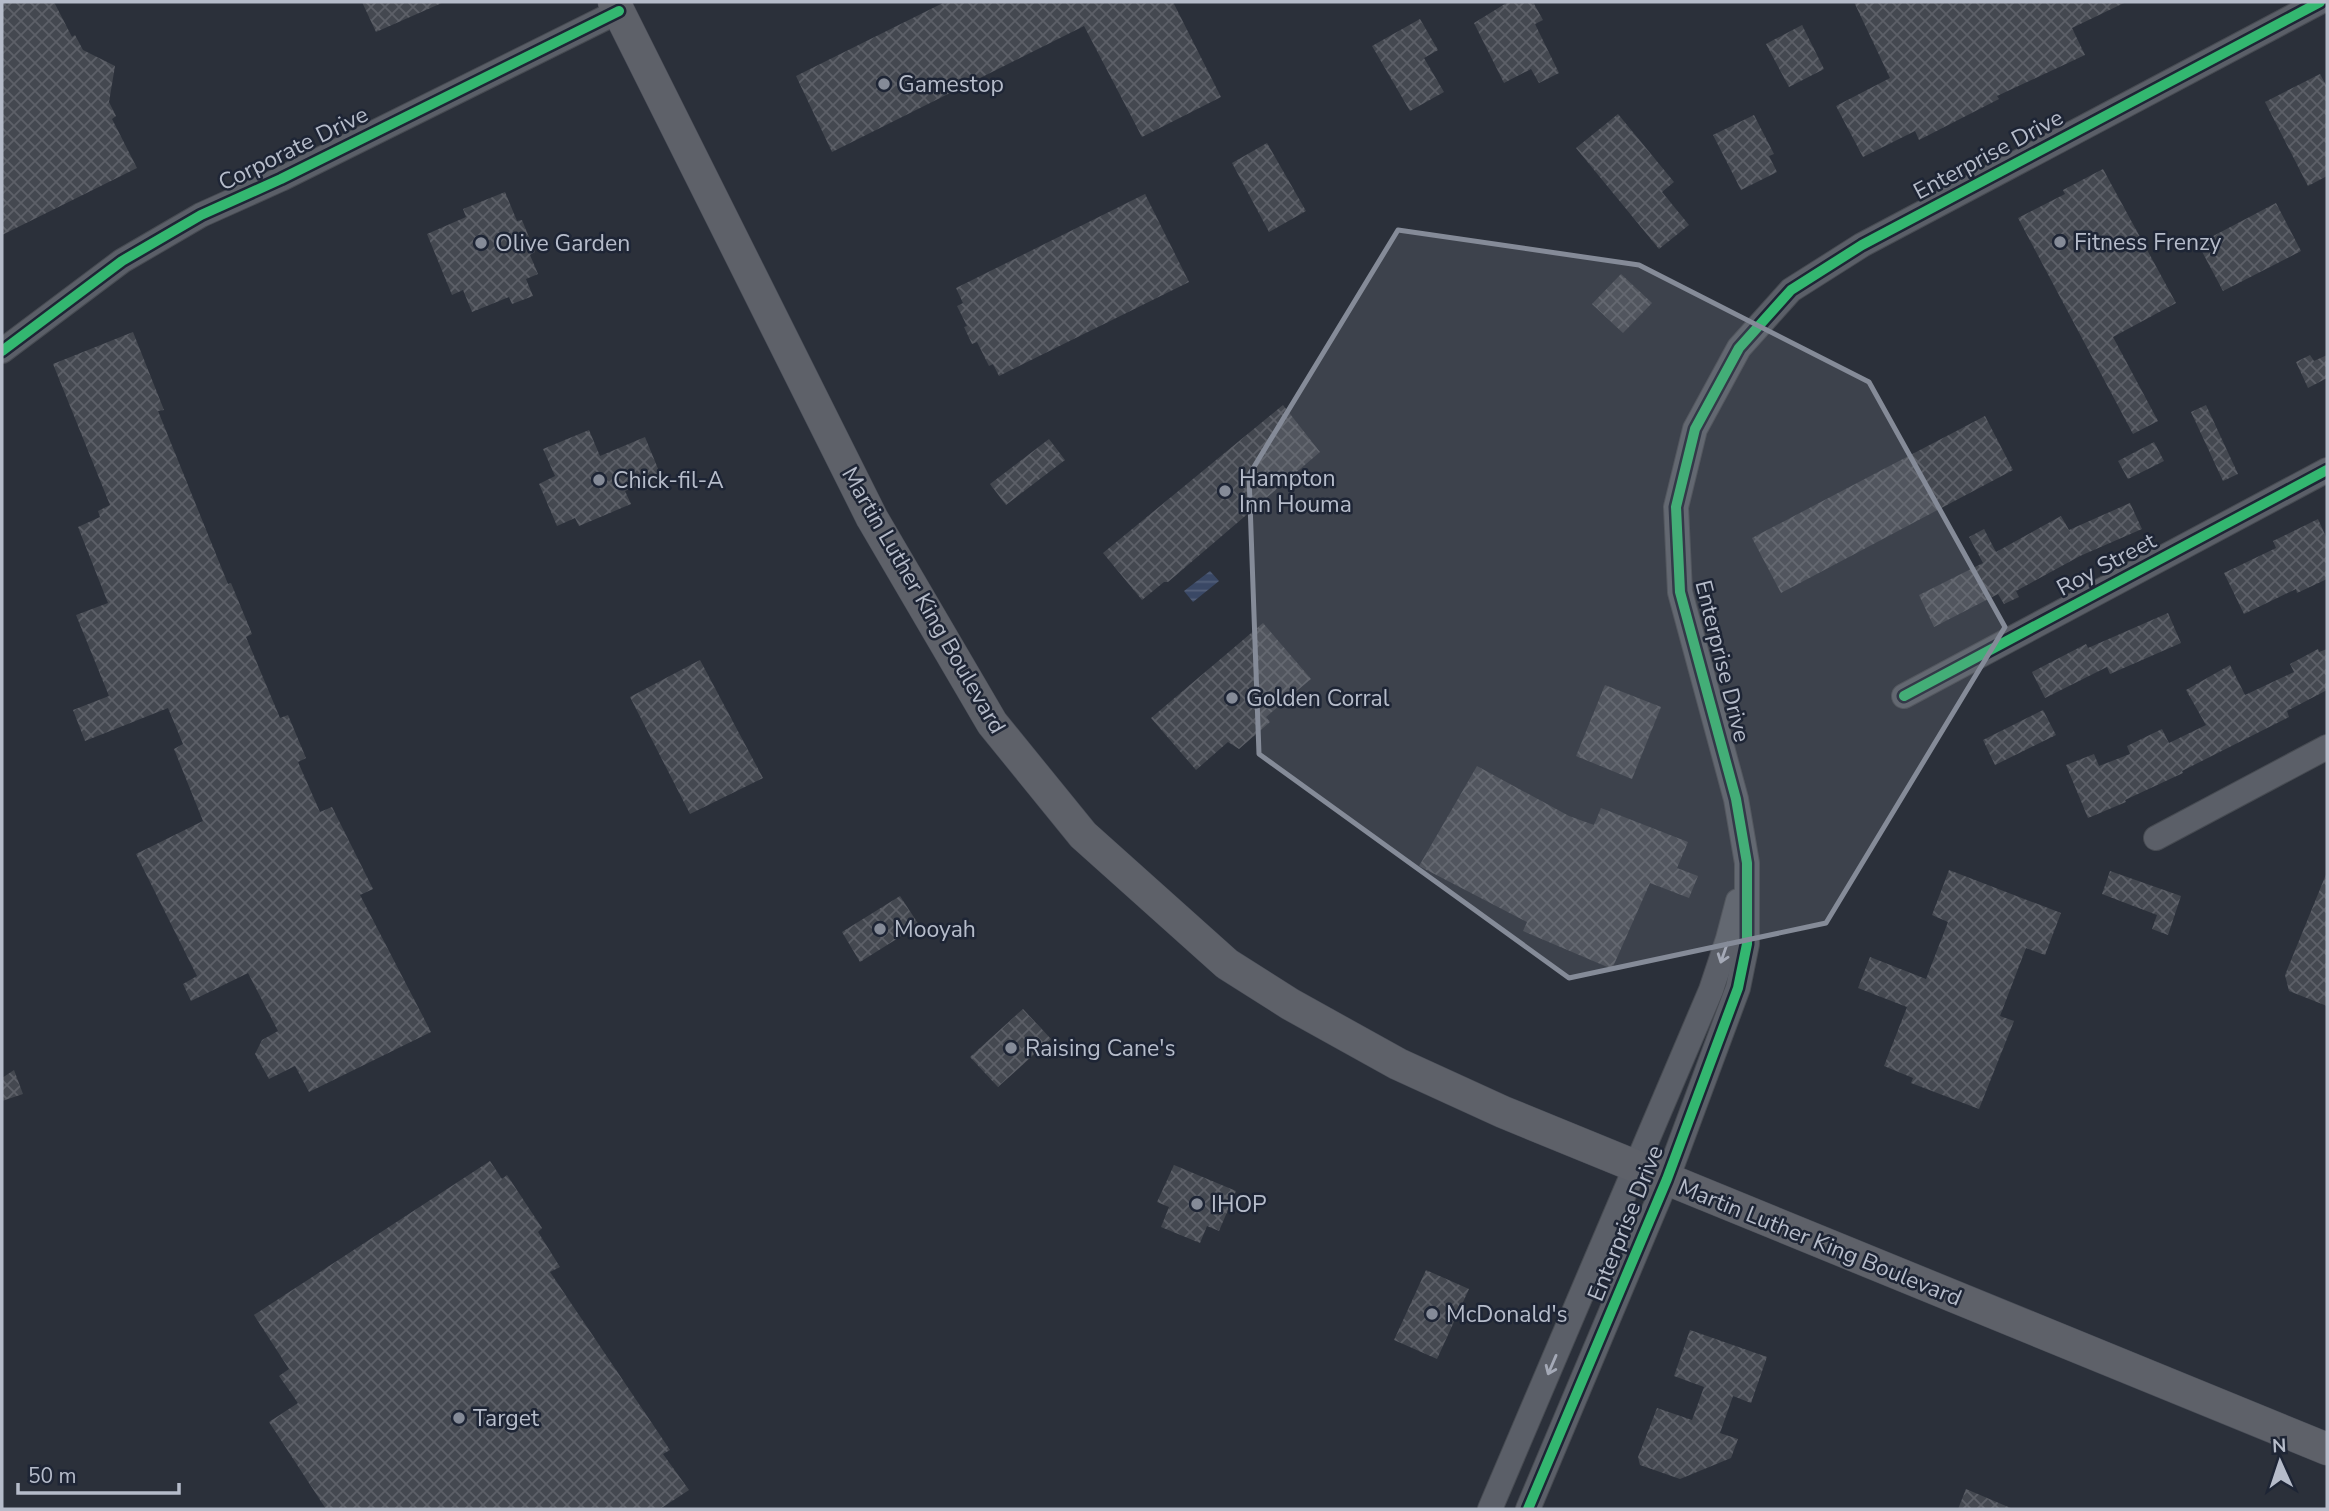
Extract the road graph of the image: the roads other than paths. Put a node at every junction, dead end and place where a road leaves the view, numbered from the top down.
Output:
1 (2320, 2) edge
2 (616, 6) edge
3 (2, 351) edge
4 (2327, 470) edge
5 (1904, 696) dead end
6 (2327, 747) edge
7 (2156, 838) dead end
8 (1748, 863) junction
9 (1636, 1167) junction
10 (1667, 1179) junction
11 (2327, 1449) edge
12 (1490, 1509) edge
13 (1528, 1509) edge

1 - 8 street, Enterprise Drive
2 - 3 street, Corporate Drive
2 - 9 main road, Martin Luther King Boulevard
4 - 5 street, Roy Street
6 - 7 street
8 -> 9 street, Enterprise Drive
8 - 10 street, Enterprise Drive
9 - 10 main road, Martin Luther King Boulevard
9 -> 12 street, Enterprise Drive
10 - 11 main road, Martin Luther King Boulevard
10 - 13 street, Enterprise Drive

